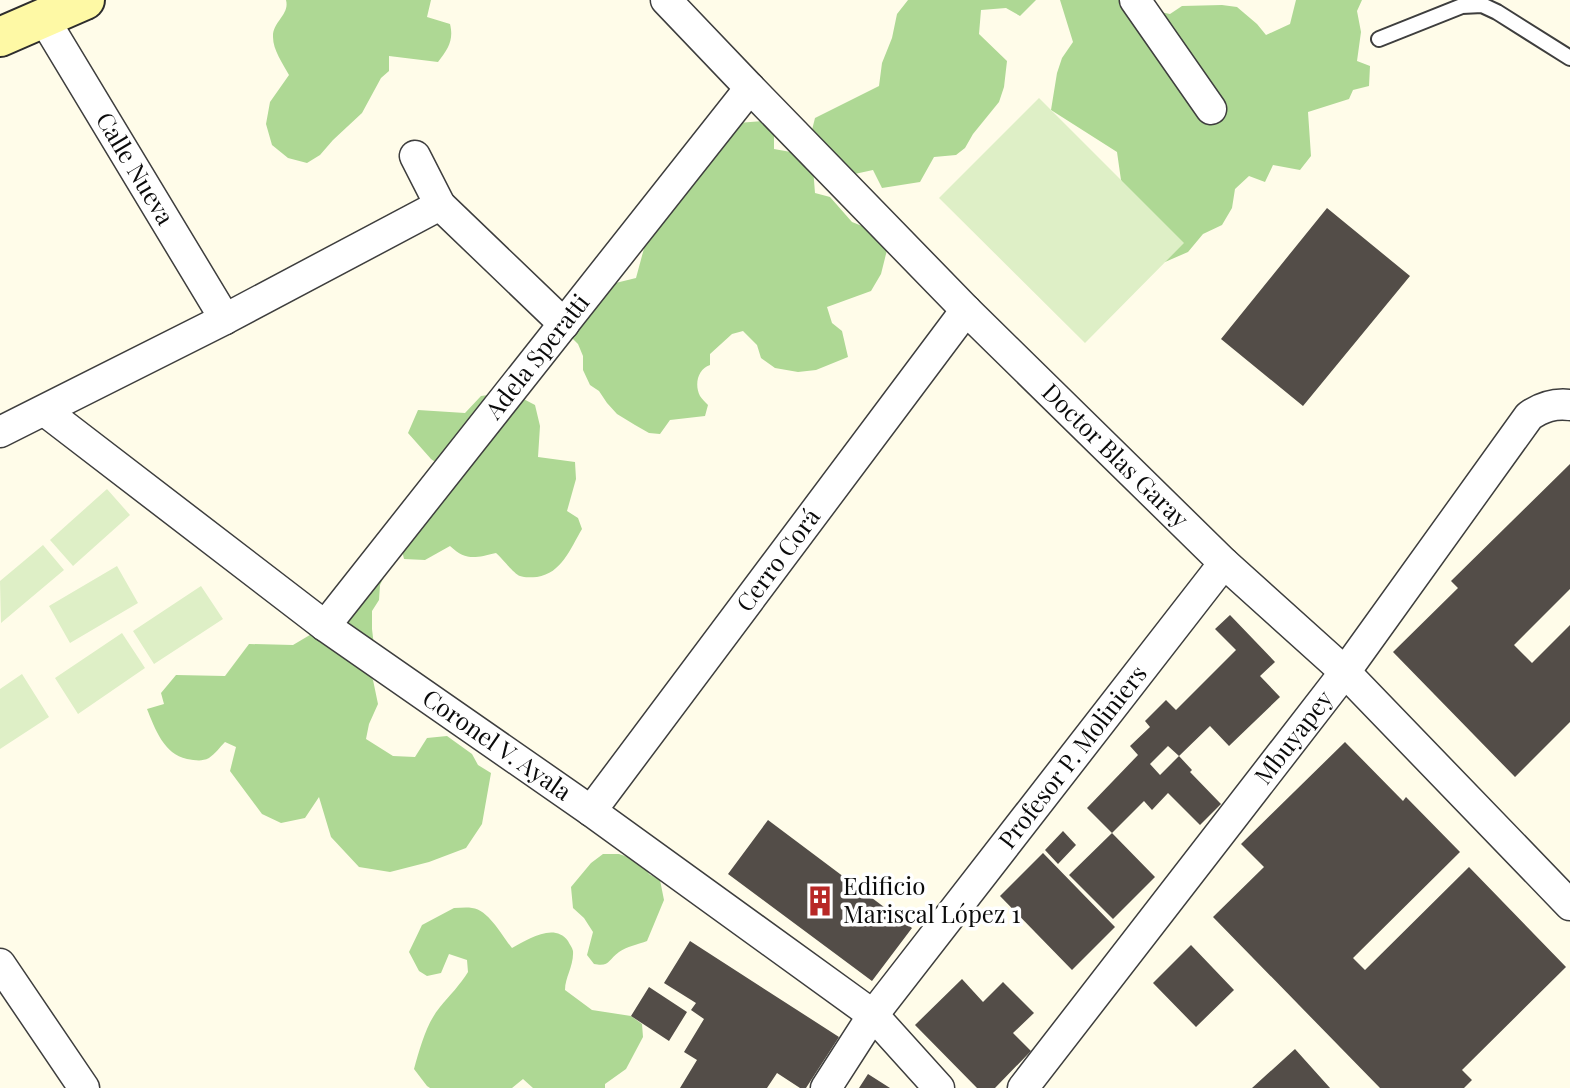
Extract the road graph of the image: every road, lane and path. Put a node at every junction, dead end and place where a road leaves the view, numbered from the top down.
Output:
1 (85, 0) edge
2 (666, 0) edge
3 (1135, 0) edge
4 (44, 19) junction
5 (0, 37) edge
6 (1379, 39) dead end
7 (1570, 58) edge
8 (750, 88) junction
9 (1211, 109) dead end
10 (415, 156) dead end
11 (440, 205) junction
12 (966, 310) junction
13 (225, 319) junction
14 (564, 324) junction
15 (1570, 405) edge
16 (45, 411) junction
17 (0, 432) edge
18 (1224, 562) junction
19 (325, 626) junction
20 (1345, 672) junction
21 (591, 811) junction
22 (1570, 905) edge
23 (0, 964) edge
24 (873, 1015) junction
25 (84, 1088) edge
26 (826, 1088) edge
27 (939, 1088) edge
28 (1023, 1088) edge

1 - 4 main road
2 - 8 street, Doctor Blas Garay
3 - 9 street
4 - 5 main road
4 - 13 street, Calle Nueva
6 - 7 lane
8 - 12 street, Doctor Blas Garay
8 - 14 street, Adela Speratti
10 - 11 street
11 - 13 street
11 - 14 street
12 - 18 street, Doctor Blas Garay
12 - 21 street, Cerro Corá
13 - 16 street
14 - 19 street, Adela Speratti
15 - 20 street, Mbuyapey
16 - 17 street
16 - 19 street, Coronel V. Ayala
18 - 20 street, Doctor Blas Garay
18 - 24 street, Profesor P. Moliniers
19 - 21 street, Coronel V. Ayala
20 - 22 street, Doctor Blas Garay
20 - 28 street, Mbuyapey
21 - 24 street, Coronel V. Ayala
23 - 25 street
24 - 26 street, Profesor P. Moliniers
24 - 27 street, Coronel V. Ayala

